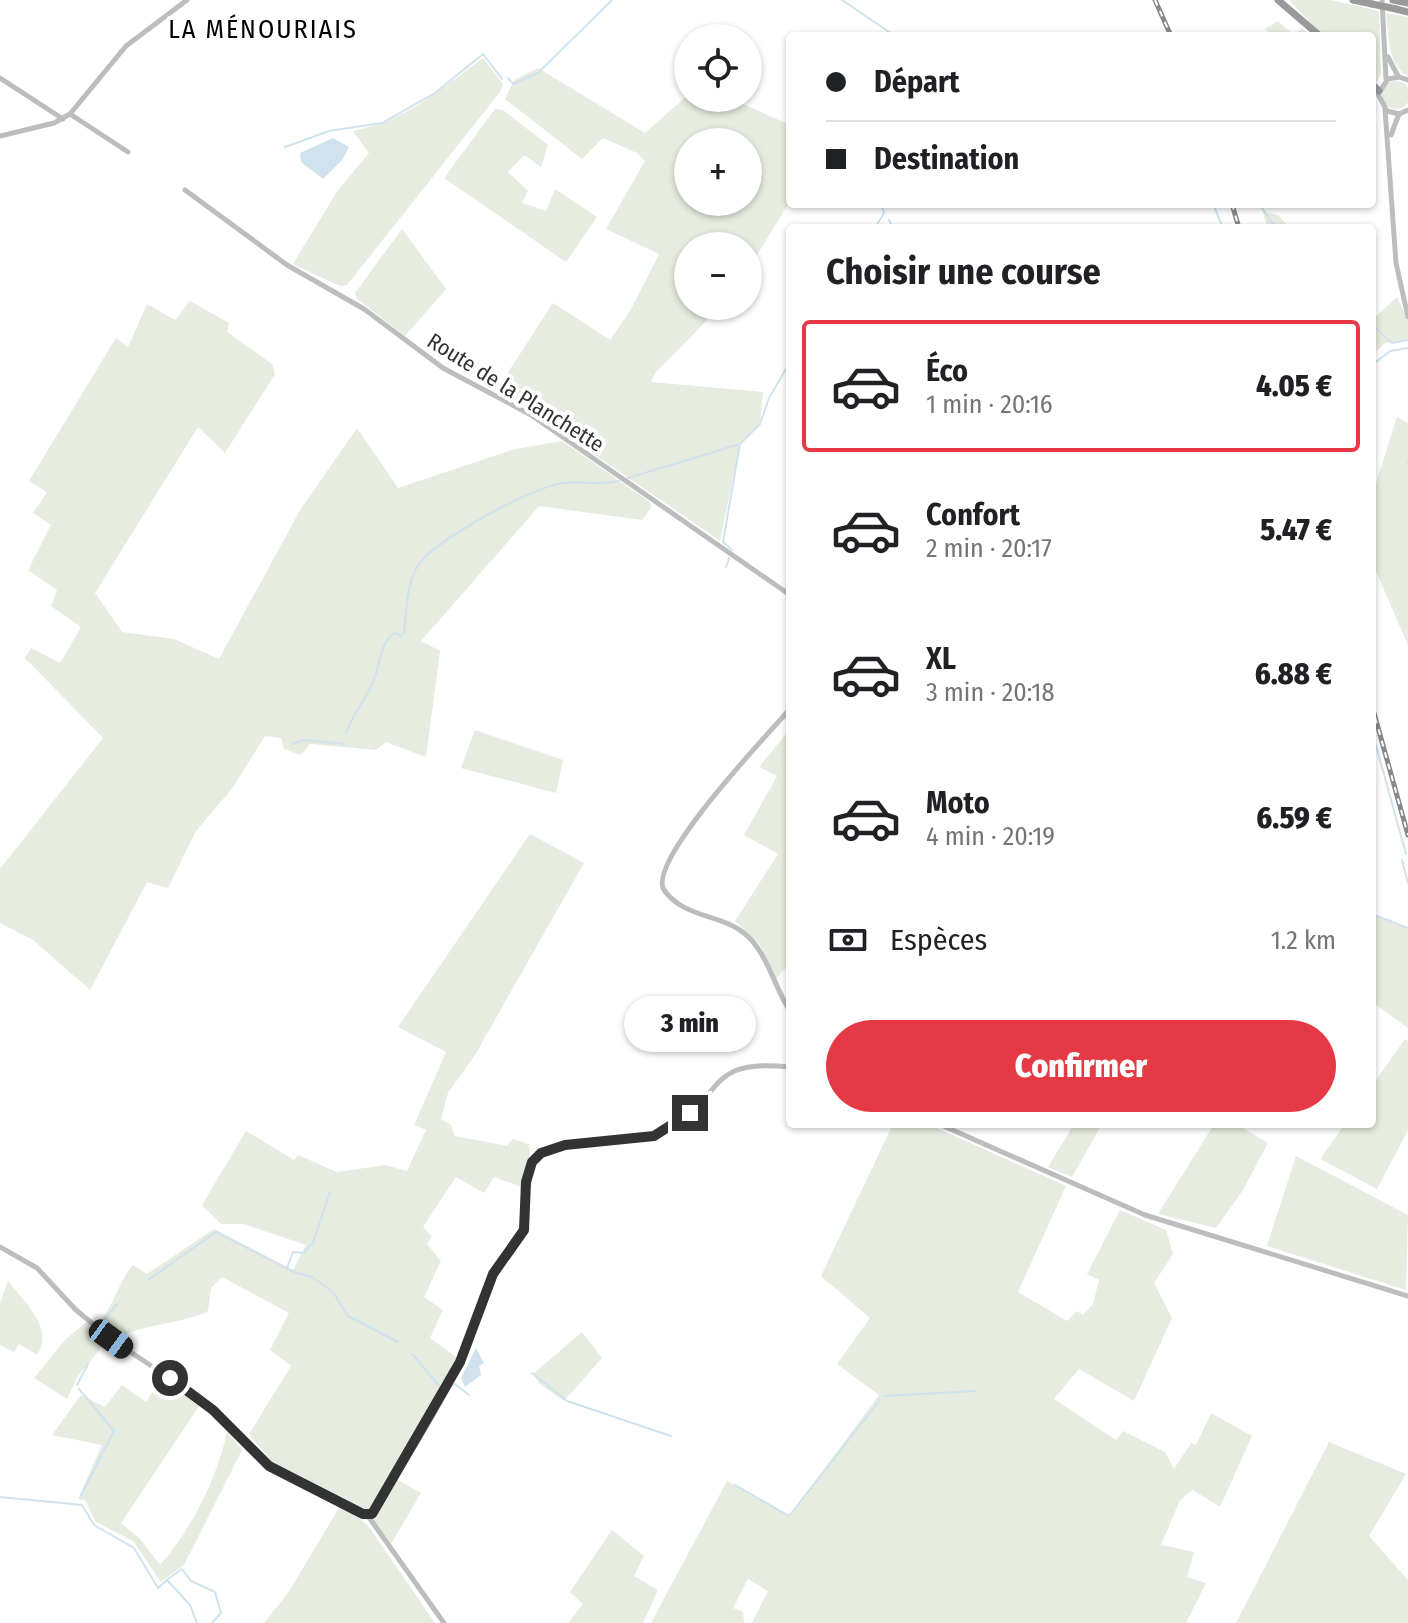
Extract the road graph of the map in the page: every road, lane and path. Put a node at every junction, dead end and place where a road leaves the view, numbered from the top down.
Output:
1 (187, 0) edge
2 (1278, 0) edge
3 (1353, 0) edge
4 (1382, 0) edge
5 (1395, 3) edge
6 (1408, 3) edge
7 (1408, 12) edge
8 (1315, 32) edge
9 (1386, 53) junction
10 (1399, 77) junction
11 (0, 78) edge
12 (1386, 80) junction
13 (1408, 80) edge
14 (1376, 88) edge
15 (1379, 91) junction
16 (1385, 109) junction
17 (1408, 110) edge
18 (70, 114) junction
19 (1399, 114) junction
20 (63, 119) junction
21 (0, 136) edge
22 (1390, 140) junction
23 (128, 152) dead end
24 (185, 190) dead end
25 (1408, 317) edge
26 (786, 592) edge
27 (786, 714) edge
28 (786, 1003) edge
29 (786, 1067) edge
30 (948, 1128) edge
31 (0, 1247) edge
32 (1408, 1296) edge
33 (368, 1516) junction
34 (444, 1623) edge

1 - 18 street
2 - 8 highway
3 - 5 highway, bridge
4 - 9 street
5 - 6 highway
5 - 7 highway
9 - 10 street
9 - 12 street
10 - 12 street
10 - 13 street
11 - 20 street
12 - 15 street
14 - 15 highway
15 - 16 street
16 - 19 street
16 - 22 street
17 - 19 street
18 - 20 street
18 - 23 street
19 - 22 street
20 - 21 street
22 - 25 street
24 - 26 street, Route de la Planchette
27 - 28 street
29 - 33 street
30 - 32 street
31 - 33 street
33 - 34 street

